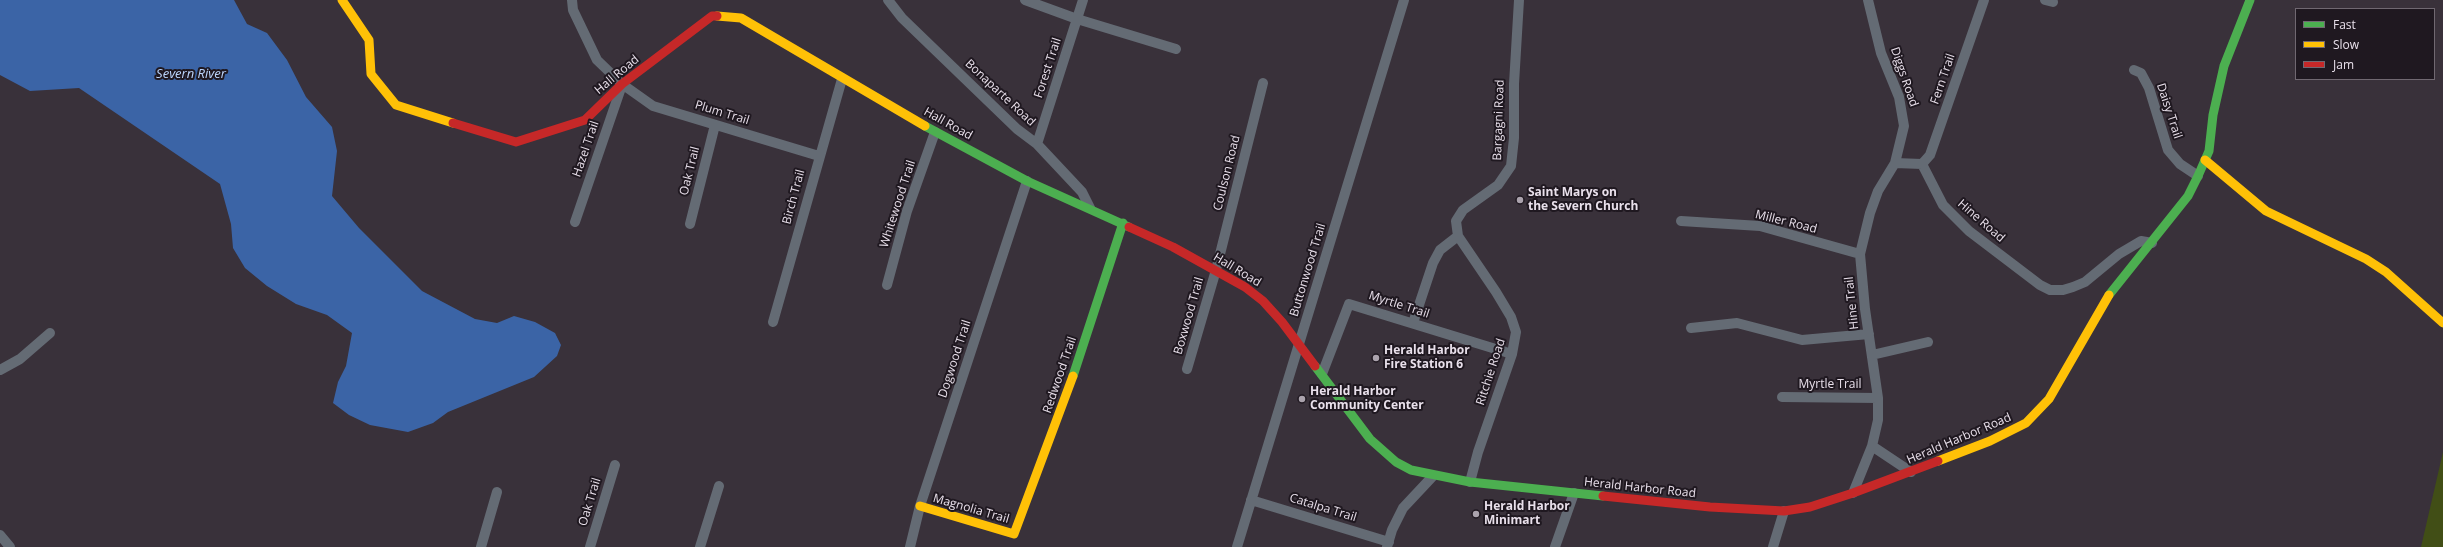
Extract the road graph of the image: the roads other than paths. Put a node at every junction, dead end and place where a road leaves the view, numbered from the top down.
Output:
1 (342, 0) edge
2 (888, 0) edge
3 (1025, 0) edge
4 (1083, 0) edge
5 (1404, 0) edge
6 (1519, 0) edge
7 (1984, 0) edge
8 (2250, 0) edge
9 (1869, 1) edge
10 (573, 5) edge
11 (1077, 19) junction
12 (1176, 49) dead end
13 (2134, 70) dead end
14 (842, 80) junction
15 (1263, 83) dead end
16 (622, 84) junction
17 (715, 125) junction
18 (936, 132) junction
19 (1037, 144) junction
20 (819, 156) junction
21 (2205, 160) junction
22 (1896, 163) junction
23 (1922, 164) junction
24 (2198, 176) junction
25 (1027, 181) junction
26 (1090, 208) junction
27 (1681, 221) dead end
28 (575, 222) dead end
29 (1123, 223) junction
30 (690, 224) dead end
31 (1458, 236) junction
32 (2152, 243) junction
33 (1860, 254) junction
34 (1216, 270) junction
35 (887, 285) dead end
36 (773, 322) dead end
37 (1413, 323) junction
38 (2443, 323) edge
39 (1691, 328) dead end
40 (50, 333) dead end
41 (1869, 334) junction
42 (1928, 342) dead end
43 (1300, 343) junction
44 (1512, 354) junction
45 (1872, 355) junction
46 (1187, 369) dead end
47 (0, 370) edge
48 (1322, 374) junction
49 (1782, 397) dead end
50 (1878, 398) junction
51 (1872, 446) junction
52 (615, 465) dead end
53 (1911, 472) junction
54 (1433, 476) junction
55 (1445, 479) joint
56 (1470, 482) junction
57 (719, 486) dead end
58 (497, 492) dead end
59 (1574, 492) junction
60 (1853, 493) junction
61 (1251, 500) junction
62 (920, 506) junction
63 (1784, 511) junction
64 (1014, 534) joint
65 (0, 535) edge
66 (1389, 545) edge
67 (10, 547) edge
68 (481, 547) edge
69 (590, 547) edge
70 (700, 547) edge
71 (910, 547) edge
72 (1237, 547) edge
73 (1555, 547) edge
74 (1773, 547) edge

1 - 16 street, Hall Road
2 - 19 street, Bonaparte Road
3 - 11 street
4 - 11 street, Forest Trail
5 - 43 street, Buttonwood Trail
6 - 31 street, Bargagni Road
7 - 23 street, Fern Trail
8 - 21 street, Herald Harbor Road
9 - 22 street, Diggs Road
10 - 16 street, Plum Trail
11 - 12 street
11 - 19 street, Forest Trail
13 - 24 street, Daisy Trail
14 - 16 street, Hall Road
14 - 18 street, Hall Road
14 - 20 street, Birch Trail
15 - 34 street, Coulson Road
16 - 17 street, Plum Trail
16 - 28 street, Hazel Trail
17 - 20 street, Plum Trail
17 - 30 street, Oak Trail
18 - 25 street, Hall Road
18 - 35 street, Whitewood Trail
19 - 26 street, Bonaparte Road
20 - 36 street, Birch Trail
21 - 24 street, Herald Harbor Road
21 - 38 street
22 - 23 street
22 - 33 street, Hine Trail
23 - 32 street, Hine Road
24 - 32 street, Herald Harbor Road
25 - 26 street, Hall Road
25 - 62 street, Dogwood Trail
26 - 29 street, Hall Road
27 - 33 street, Miller Road
29 - 34 street, Hall Road
29 - 64 street, Redwood Trail
31 - 37 street
31 - 44 street, Ritchie Road
32 - 53 street, Herald Harbor Road
33 - 41 street, Hine Trail
34 - 43 street, Hall Road
34 - 46 street, Boxwood Trail
37 - 44 street, Myrtle Trail
37 - 48 street, Myrtle Trail
39 - 41 street
40 - 47 street
41 - 45 street, Hine Trail
42 - 45 street
43 - 48 street, Hall Road
43 - 61 street, Buttonwood Trail
44 - 56 street, Ritchie Road
45 - 50 street, Hine Trail
48 - 54 street, Hall Road
49 - 50 street, Myrtle Trail
50 - 51 street, Hine Trail
51 - 53 street
51 - 60 street, Hine Trail
52 - 69 street, Oak Trail
53 - 60 street, Herald Harbor Road
54 - 55 street, Hall Road
54 - 66 street
55 - 56 street, Herald Harbor Road
56 - 59 street, Herald Harbor Road
57 - 70 street
58 - 68 street
59 - 63 street, Herald Harbor Road
59 - 73 street
60 - 63 street, Herald Harbor Road
61 - 66 street, Catalpa Trail
61 - 72 street, Buttonwood Trail
62 - 64 street, Magnolia Trail
62 - 71 street, Dogwood Trail
63 - 74 street
65 - 67 street

